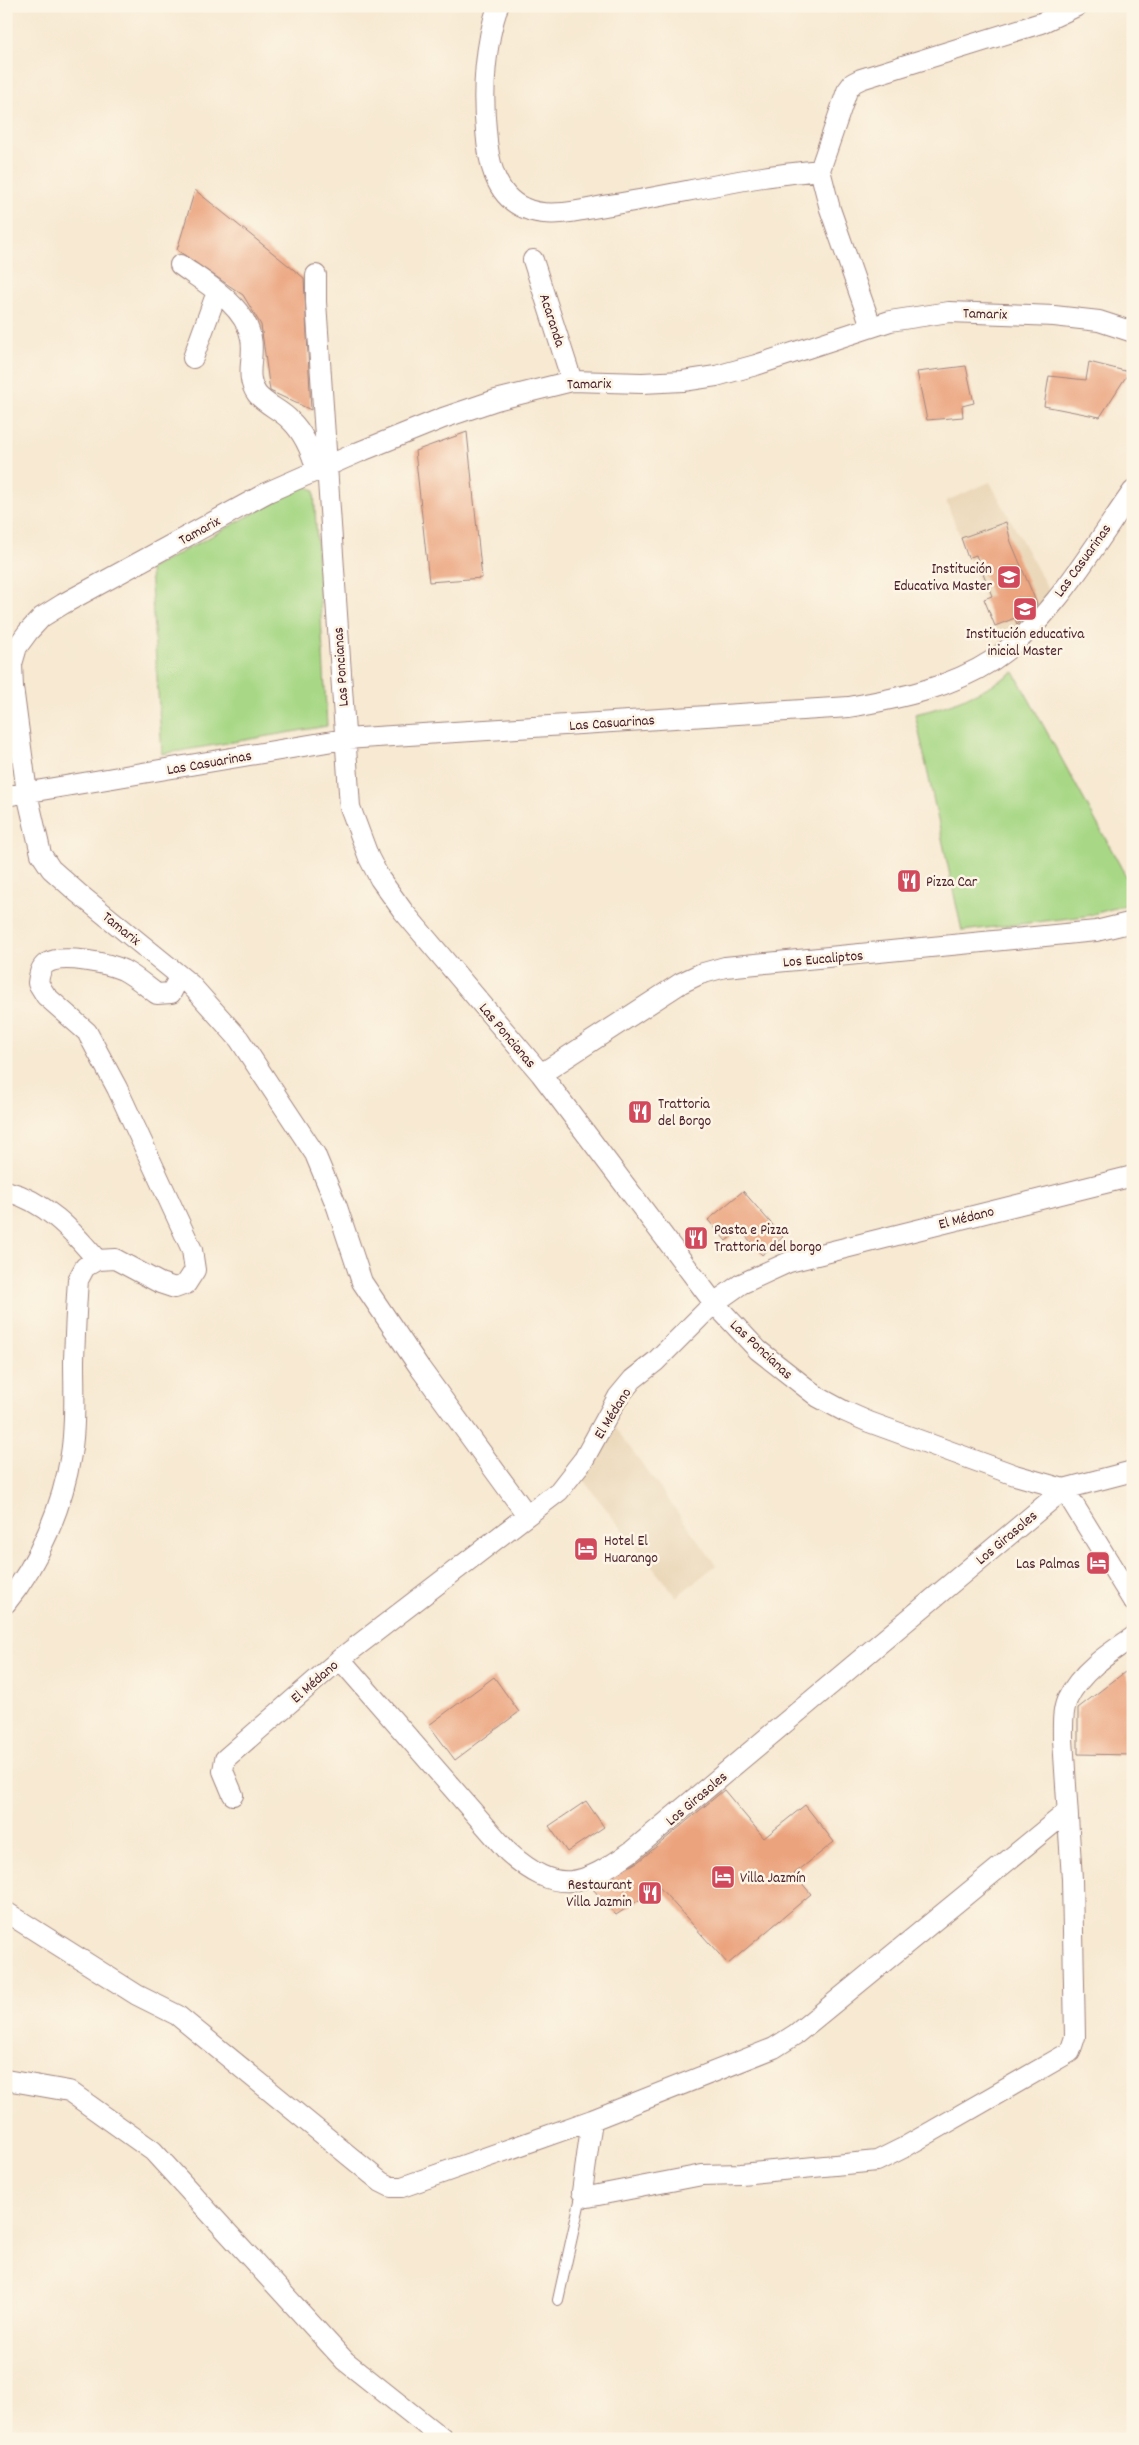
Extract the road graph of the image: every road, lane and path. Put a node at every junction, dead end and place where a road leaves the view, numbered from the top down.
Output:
1 (498, 6) edge
2 (1077, 6) edge
3 (820, 170) junction
4 (533, 260) dead end
5 (180, 266) dead end
6 (316, 275) dead end
7 (217, 292) junction
8 (870, 326) junction
9 (1133, 332) edge
10 (193, 358) dead end
11 (572, 381) junction
12 (322, 468) junction
13 (1133, 491) edge
14 (345, 739) junction
15 (27, 793) junction
16 (6, 796) edge
17 (1133, 922) edge
18 (180, 976) junction
19 (541, 1074) junction
20 (1133, 1176) edge
21 (6, 1191) edge
22 (97, 1260) junction
23 (714, 1303) junction
24 (1133, 1471) edge
25 (1064, 1489) junction
26 (527, 1515) junction
27 (1133, 1602) edge
28 (6, 1603) edge
29 (1133, 1637) edge
30 (340, 1659) junction
31 (233, 1795) dead end
32 (1067, 1812) junction
33 (6, 1912) edge
34 (6, 2080) edge
35 (592, 2120) junction
36 (582, 2192) junction
37 (558, 2300) dead end
38 (443, 2439) edge

1 - 3 street
2 - 3 street
3 - 8 street
4 - 11 street, Acaranda
5 - 7 street
6 - 12 street, Las Poncianas
7 - 10 street
7 - 12 street
8 - 9 street, Tamarix
8 - 11 street, Tamarix
11 - 12 street, Tamarix
12 - 14 street, Las Poncianas
12 - 15 street, Tamarix
13 - 14 street, Las Casuarinas
14 - 15 street, Las Casuarinas
14 - 19 street, Las Poncianas
15 - 16 street, Las Casuarinas
15 - 18 street, Tamarix
17 - 19 street, Los Eucaliptos
18 - 22 street
18 - 26 street, Tamarix
19 - 23 street, Las Poncianas
20 - 23 street, El Médano
21 - 22 street
22 - 28 street
23 - 25 street, Las Poncianas
23 - 26 street, El Médano
24 - 25 street
25 - 27 street
25 - 30 street, Los Girasoles
26 - 30 street, El Médano
29 - 32 street
30 - 31 street, El Médano
32 - 35 street
32 - 36 street
33 - 35 street
34 - 38 street
35 - 36 street
36 - 37 lane

